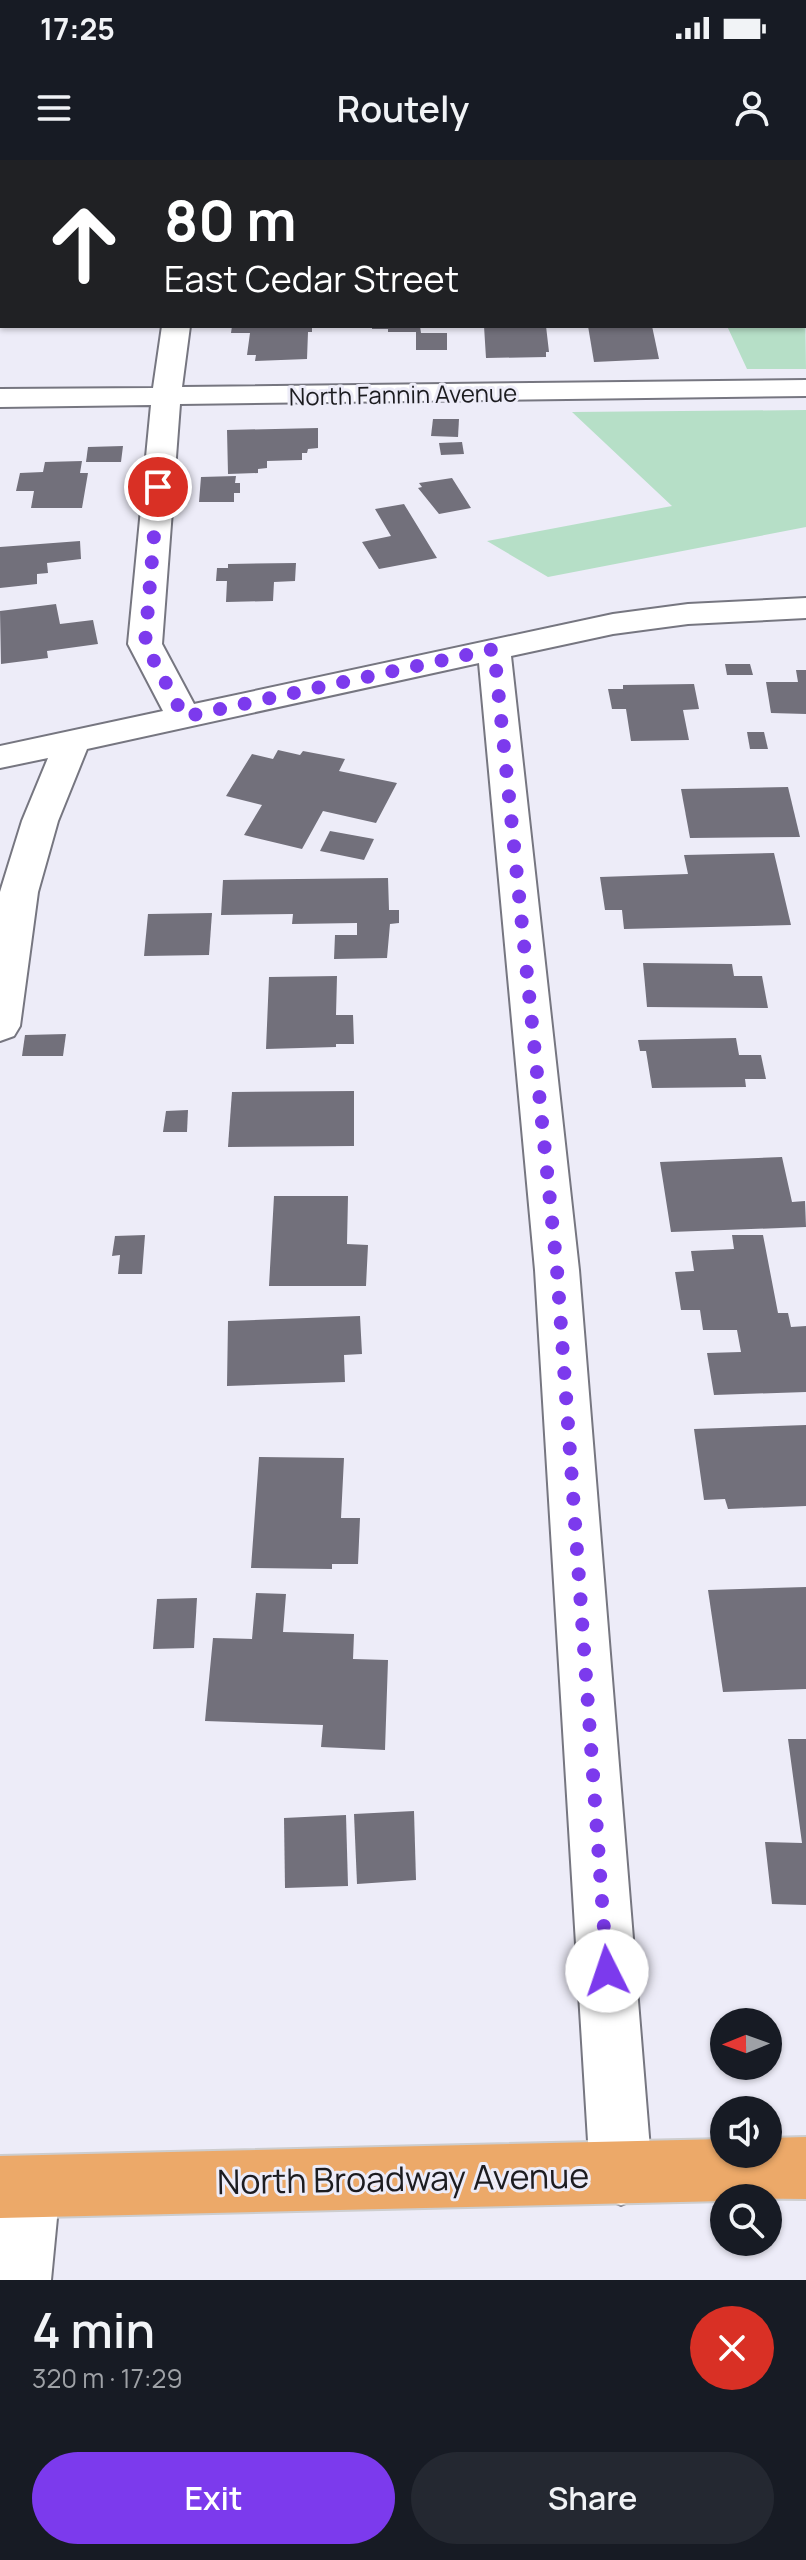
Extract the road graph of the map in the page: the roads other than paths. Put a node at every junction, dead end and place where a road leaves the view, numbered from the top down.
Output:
1 (176, 328) edge
2 (806, 388) edge
3 (166, 397) junction
4 (0, 398) edge
5 (806, 608) edge
6 (494, 649) junction
7 (184, 717) junction
8 (72, 742) junction
9 (0, 757) edge
10 (0, 1026) edge
11 (806, 2168) edge
12 (621, 2174) junction
13 (14, 2187) edge
14 (19, 2280) edge

1 - 3 street
2 - 3 street, North Fannin Avenue
3 - 4 street, North Fannin Avenue
3 - 7 street
5 - 6 street
6 - 7 street
6 - 12 street
7 - 8 street
8 - 9 street
8 - 10 street
11 - 12 main road, North Broadway Avenue
12 - 13 main road, North Broadway Avenue
13 - 14 street

